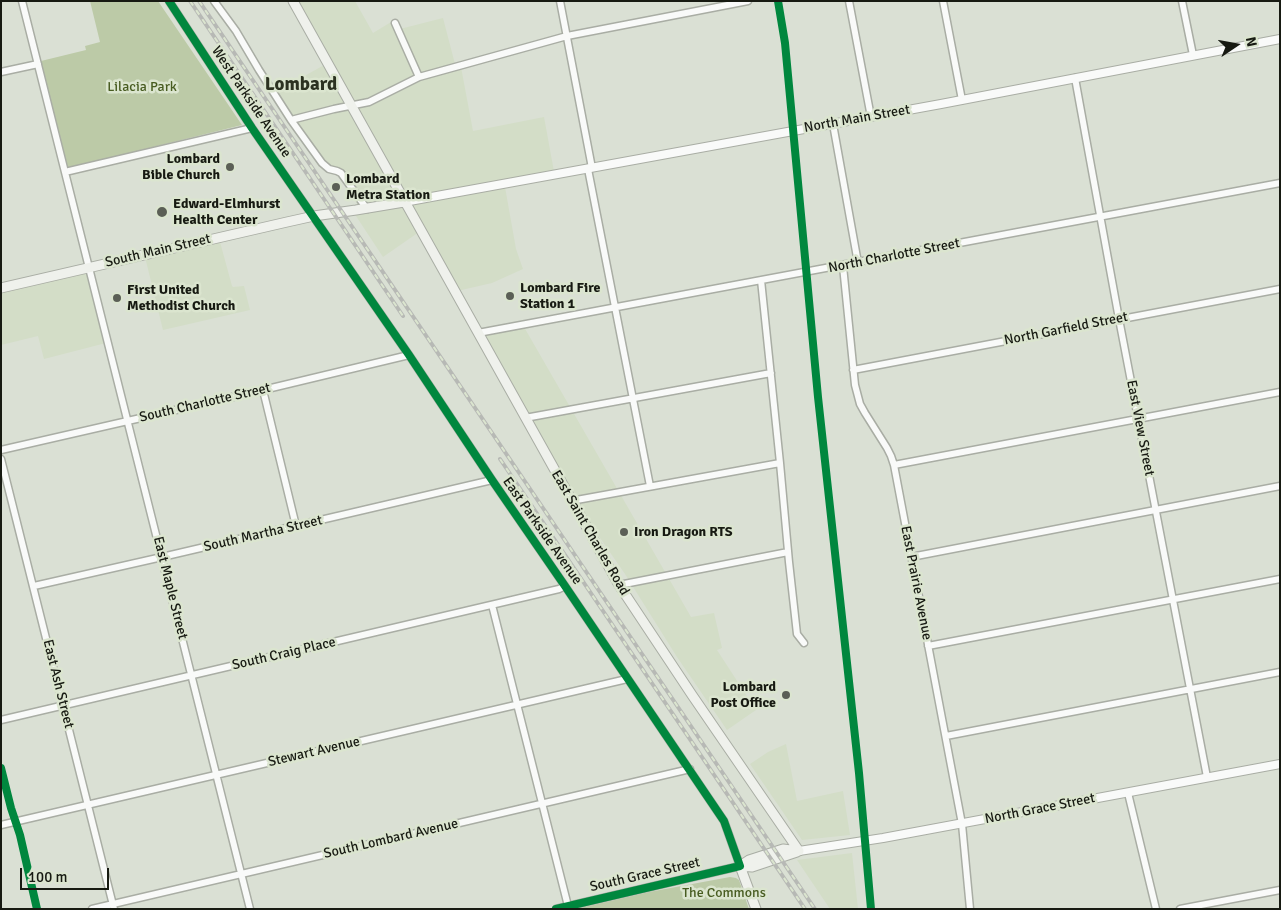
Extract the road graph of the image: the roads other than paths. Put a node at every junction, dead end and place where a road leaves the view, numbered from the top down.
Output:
1 (22, 1) edge
2 (169, 1) edge
3 (214, 1) edge
4 (293, 1) edge
5 (560, 1) edge
6 (748, 1) edge
7 (849, 1) edge
8 (943, 1) edge
9 (1182, 1) edge
10 (724, 4) edge
11 (395, 23) dead end
12 (567, 36) junction
13 (1280, 39) edge
14 (1193, 55) junction
15 (38, 64) junction
16 (1, 72) edge
17 (419, 77) junction
18 (1075, 78) junction
19 (962, 100) junction
20 (352, 106) junction
21 (871, 117) junction
22 (291, 120) junction
23 (833, 124) junction
24 (252, 128) junction
25 (590, 168) junction
26 (65, 172) junction
27 (1280, 184) edge
28 (404, 202) junction
29 (367, 208) junction
30 (314, 216) junction
31 (1100, 217) junction
32 (858, 263) junction
33 (843, 266) junction
34 (89, 267) junction
35 (761, 280) junction
36 (1, 288) edge
37 (1280, 289) edge
38 (616, 307) junction
39 (1119, 320) junction
40 (478, 333) junction
41 (409, 355) junction
42 (853, 370) junction
43 (771, 373) junction
44 (263, 390) junction
45 (1280, 392) edge
46 (634, 398) junction
47 (525, 418) junction
48 (1139, 419) junction
49 (128, 420) junction
50 (1, 450) edge
51 (1, 459) edge
52 (780, 463) junction
53 (894, 465) junction
54 (492, 480) junction
55 (650, 486) junction
56 (1280, 486) edge
57 (571, 502) junction
58 (1156, 509) junction
59 (296, 526) junction
60 (788, 552) junction
61 (911, 557) junction
62 (162, 558) junction
63 (1280, 579) edge
64 (34, 586) junction
65 (565, 586) junction
66 (619, 586) junction
67 (1172, 599) junction
68 (492, 605) junction
69 (804, 643) dead end
70 (928, 646) junction
71 (1280, 672) edge
72 (192, 676) junction
73 (627, 678) junction
74 (1189, 689) junction
75 (517, 704) junction
76 (63, 705) junction
77 (1, 720) edge
78 (946, 736) junction
79 (1280, 764) edge
80 (690, 769) junction
81 (217, 775) junction
82 (1207, 777) junction
83 (1128, 793) junction
84 (88, 804) junction
85 (542, 804) junction
86 (1, 824) edge
87 (962, 824) junction
88 (799, 851) junction
89 (740, 866) junction
90 (242, 874) junction
91 (1280, 890) edge
92 (113, 906) edge
93 (568, 906) junction
94 (92, 909) edge
95 (250, 909) edge
96 (556, 909) edge
97 (756, 909) edge
98 (970, 909) edge
99 (1156, 909) edge
100 (1180, 909) edge

1 - 15 street, East Maple Street
2 - 24 street, West Parkside Avenue
3 - 22 street
4 - 20 main road, East Saint Charles Road
5 - 12 street
6 - 10 street
7 - 21 street
8 - 19 street
9 - 14 street
10 - 12 street
11 - 17 street
12 - 17 street
12 - 25 street
13 - 14 street, North Main Street
14 - 18 street, North Main Street
15 - 16 street
15 - 26 street, East Maple Street
17 - 20 street
18 - 19 street, North Main Street
18 - 31 street, East View Street
19 - 21 street, North Main Street
20 - 22 street
20 - 28 main road, East Saint Charles Road
21 - 23 street, North Main Street
22 - 29 street
23 - 25 street, North Main Street
23 - 32 street
24 - 26 street
24 - 30 street, West Parkside Avenue
25 - 28 street, North Main Street
25 - 38 street
26 - 34 street, East Maple Street
27 - 31 street, North Charlotte Street
28 - 29 main road, South Main Street
28 - 40 main road, East Saint Charles Road
29 - 30 main road, South Main Street
30 - 34 main road, South Main Street
30 - 41 street, East Parkside Avenue
31 - 32 street, North Charlotte Street
31 - 39 street, East View Street
32 - 33 street, North Charlotte Street
33 - 35 street, North Charlotte Street
33 - 42 street, East Prairie Avenue
34 - 36 main road, South Main Street
34 - 49 street, East Maple Street
35 - 38 street, North Charlotte Street
35 - 43 street
37 - 39 street, North Garfield Street
38 - 40 street, North Charlotte Street
38 - 46 street
39 - 42 street, North Garfield Street
39 - 48 street, East View Street
40 - 47 main road, East Saint Charles Road
41 - 44 street, South Charlotte Street
41 - 54 street, East Parkside Avenue
42 - 53 street, East Prairie Avenue
43 - 46 street
43 - 52 street
44 - 49 street, South Charlotte Street
44 - 59 street
45 - 48 street
46 - 47 street
46 - 55 street
47 - 57 main road, East Saint Charles Road
48 - 53 street
48 - 58 street, East View Street
49 - 50 street, South Charlotte Street
49 - 62 street, East Maple Street
51 - 64 street, East Ash Street
52 - 55 street
52 - 60 street
53 - 61 street, East Prairie Avenue
54 - 59 street, South Martha Street
54 - 65 street, East Parkside Avenue
55 - 57 street
56 - 58 street
57 - 66 main road, East Saint Charles Road
58 - 61 street
58 - 67 street, East View Street
59 - 62 street, South Martha Street
60 - 66 street
60 - 69 street
61 - 70 street, East Prairie Avenue
62 - 64 street, South Martha Street
62 - 72 street, East Maple Street
63 - 67 street
64 - 76 street, East Ash Street
65 - 68 street, South Craig Place
65 - 73 street, East Parkside Avenue
66 - 88 main road, East Saint Charles Road
67 - 70 street
67 - 74 street, East View Street
68 - 72 street, South Craig Place
68 - 75 street
70 - 78 street, East Prairie Avenue
71 - 74 street
72 - 76 street, South Craig Place
72 - 81 street, East Maple Street
73 - 75 street, Stewart Avenue
73 - 80 street, East Parkside Avenue
74 - 78 street
74 - 82 street, East View Street
75 - 81 street, Stewart Avenue
75 - 85 street
76 - 77 street, South Craig Place
76 - 84 street, East Ash Street
78 - 87 street, East Prairie Avenue
79 - 82 street, North Grace Street
80 - 85 street, South Lombard Avenue
80 - 89 street, East Parkside Avenue
81 - 84 street, Stewart Avenue
81 - 90 street, East Maple Street
82 - 83 street, North Grace Street
83 - 87 street, North Grace Street
83 - 99 street
84 - 86 street, Stewart Avenue
84 - 92 street, East Ash Street
85 - 90 street, South Lombard Avenue
85 - 93 street
87 - 88 street, North Grace Street
87 - 98 street, East Prairie Avenue
88 - 89 main road, North Grace Street
89 - 93 street, South Grace Street
89 - 97 main road
90 - 92 street, South Lombard Avenue
90 - 95 street, East Maple Street
91 - 100 street
92 - 94 street, South Lombard Avenue
93 - 96 street, South Grace Street

